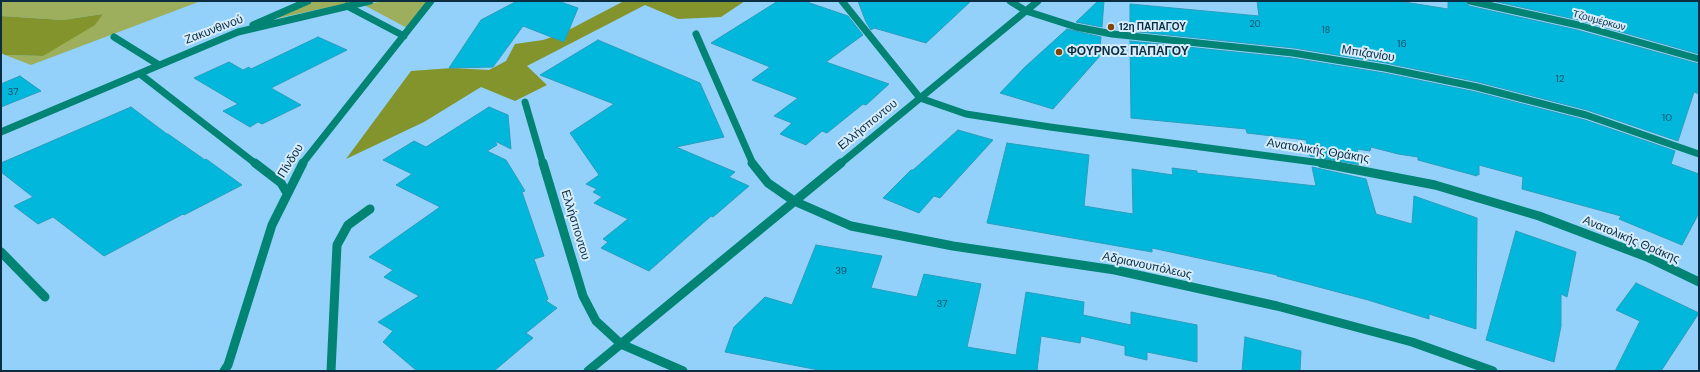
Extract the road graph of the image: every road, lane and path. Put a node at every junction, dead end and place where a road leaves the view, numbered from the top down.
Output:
1 (308, 1) edge
2 (370, 1) edge
3 (431, 1) edge
4 (842, 1) edge
5 (1010, 1) edge
6 (1038, 1) edge
7 (1470, 1) edge
8 (348, 6) junction
9 (1026, 11) junction
10 (238, 32) junction
11 (696, 34) dead end
12 (404, 36) junction
13 (114, 37) dead end
14 (1699, 59) edge
15 (160, 65) junction
16 (140, 74) junction
17 (920, 98) junction
18 (525, 102) dead end
19 (1, 132) edge
20 (1699, 154) edge
21 (287, 193) junction
22 (794, 201) junction
23 (370, 209) dead end
24 (1, 252) edge
25 (1699, 282) edge
26 (45, 297) dead end
27 (621, 344) junction
28 (227, 369) edge
29 (331, 371) edge
30 (588, 371) edge
31 (682, 371) edge
32 (1493, 371) edge

1 - 10 street
2 - 8 street, Ζακυνθινού
3 - 12 street, Πίνδου
4 - 17 street
5 - 9 street
6 - 9 street, Ελλήσποντου
7 - 14 street, Τζουμέρκων
8 - 10 street, Ζακυνθινού
8 - 12 street
9 - 17 street, Ελλήσποντου
9 - 20 street, Μπιζανίου
10 - 15 street, Ζακυνθινού
11 - 22 street
12 - 21 street, Πίνδου
13 - 15 street
15 - 16 street, Ζακυνθινού
16 - 19 street, Ζακυνθινού
16 - 21 street
17 - 22 street, Ελλήσποντου
17 - 25 street, Ανατολικής Θράκης
18 - 27 street, Ελλήσποντου
21 - 28 street, Πίνδου
22 - 27 street, Ελλήσποντου
22 - 32 street, Αδριανουπόλεως
23 - 29 street
24 - 26 street
27 - 30 street, Ελλήσποντου
27 - 31 street

